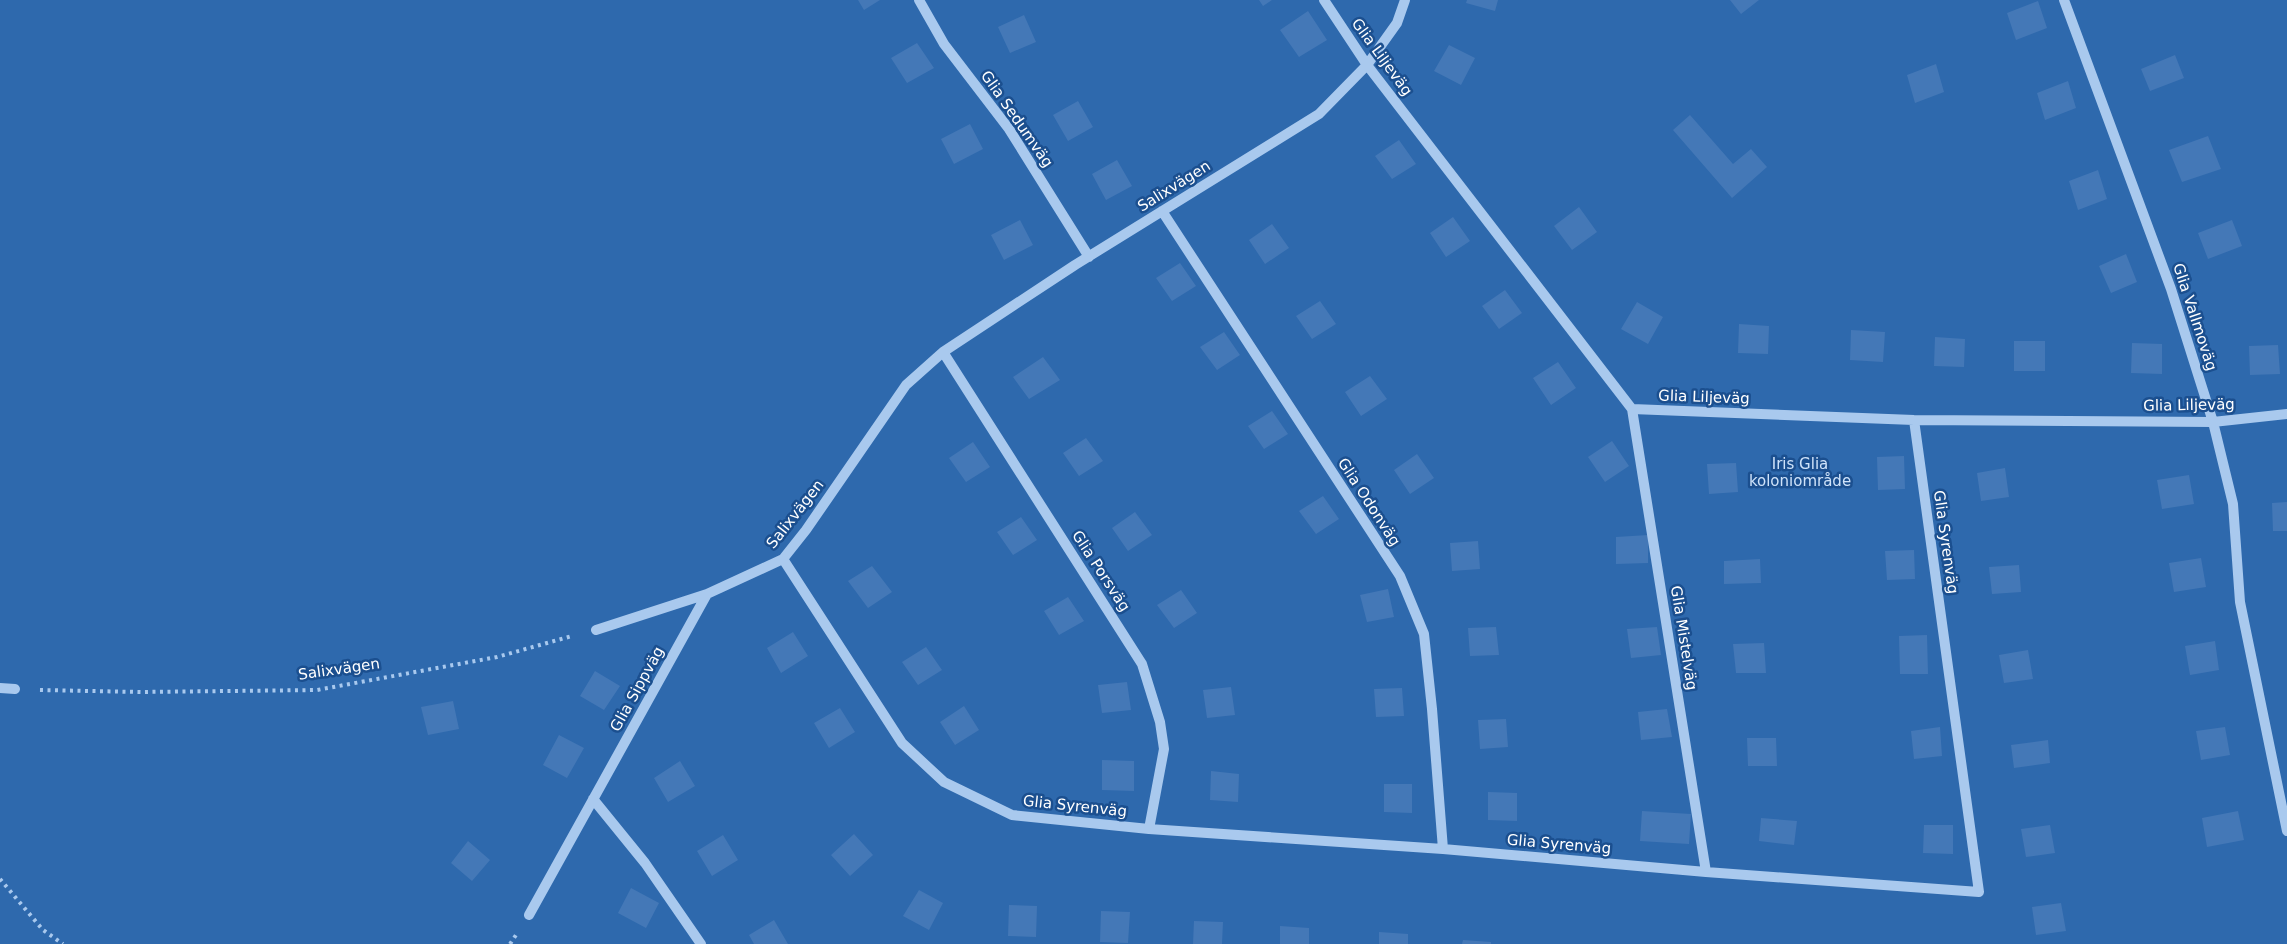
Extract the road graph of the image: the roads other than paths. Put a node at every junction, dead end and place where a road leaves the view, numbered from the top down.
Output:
1 (919, 0) edge
2 (1324, 0) edge
3 (1404, 0) edge
4 (2064, 0) edge
5 (1367, 65) junction
6 (1162, 211) junction
7 (1089, 257) junction
8 (943, 352) junction
9 (1632, 409) junction
10 (2287, 414) edge
11 (1914, 420) junction
12 (2213, 422) junction
13 (783, 559) junction
14 (707, 594) junction
15 (596, 630) road end
16 (0, 688) edge
17 (15, 689) road end
18 (593, 799) junction
19 (1149, 829) junction
20 (2287, 831) edge
21 (1443, 849) junction
22 (1706, 872) junction
23 (529, 915) dead end
24 (701, 944) edge

1 - 7 street, Glia Sedumväg
2 - 5 street, Glia Liljeväg
3 - 5 street, Salixvägen
4 - 12 street, Glia Vallmoväg
5 - 6 street, Salixvägen
5 - 9 street, Glia Liljeväg
6 - 7 street, Salixvägen
6 - 21 street, Glia Odonväg
7 - 8 street, Salixvägen
8 - 13 street, Salixvägen
8 - 19 street, Glia Porsväg
9 - 11 street, Glia Liljeväg
9 - 22 street, Glia Mistelväg
10 - 12 street, Glia Liljeväg
11 - 12 street, Glia Liljeväg
11 - 22 street, Glia Syrenväg
12 - 20 street, Glia Vallmoväg
13 - 14 street, Salixvägen
13 - 19 street, Glia Syrenväg
14 - 15 street, Salixvägen
14 - 18 street, Glia Sippväg
16 - 17 street
18 - 23 street, Glia Sippväg
18 - 24 street
19 - 21 street, Glia Syrenväg
21 - 22 street, Glia Syrenväg

